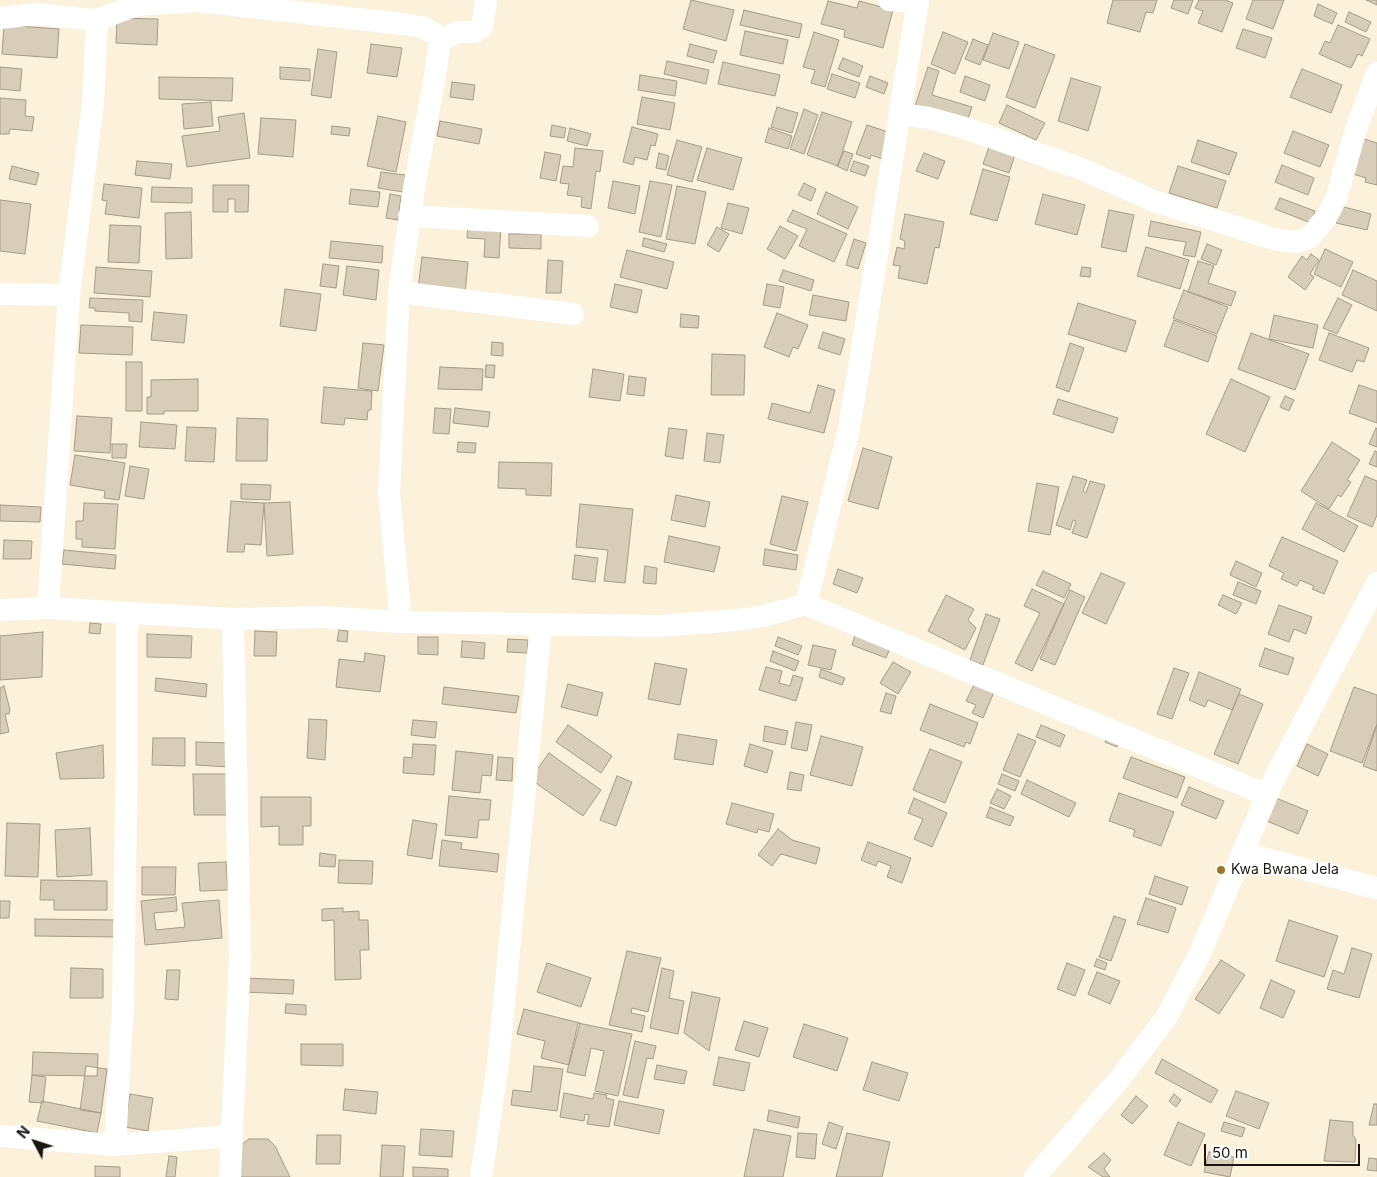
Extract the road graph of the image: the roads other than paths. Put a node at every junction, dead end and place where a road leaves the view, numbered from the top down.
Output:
1 (486, 0) edge
2 (889, 0) edge
3 (198, 1) edge
4 (918, 1) edge
5 (37, 7) edge
6 (355, 10) edge
7 (0, 18) edge
8 (97, 20) junction
9 (440, 41) junction
10 (1377, 73) edge
11 (901, 114) junction
12 (409, 216) junction
13 (588, 226) dead end
14 (399, 292) junction
15 (0, 294) edge
16 (69, 295) junction
17 (573, 314) dead end
18 (1377, 583) edge
19 (806, 604) junction
20 (48, 608) junction
21 (0, 610) edge
22 (126, 614) junction
23 (233, 619) junction
24 (401, 622) junction
25 (541, 624) junction
26 (1267, 796) junction
27 (1242, 853) junction
28 (1377, 888) edge
29 (0, 1136) edge
30 (232, 1136) junction
31 (115, 1145) junction
32 (1037, 1176) edge
33 (230, 1177) edge
34 (481, 1177) edge

1 - 9 street
2 - 4 street
3 - 6 street
3 - 8 street
4 - 11 street
5 - 7 street
5 - 8 street
6 - 9 street
8 - 16 street
9 - 12 street
10 - 11 street
11 - 19 street
12 - 13 street
12 - 14 street
14 - 17 street
14 - 24 street
15 - 16 street
16 - 20 street
18 - 26 street
19 - 25 street
19 - 26 street
20 - 21 street
20 - 22 street
22 - 23 street
22 - 31 street
23 - 24 street
23 - 30 street
24 - 25 street
25 - 34 street
26 - 27 street
27 - 28 street
27 - 32 street
29 - 31 street
30 - 31 street
30 - 33 street

